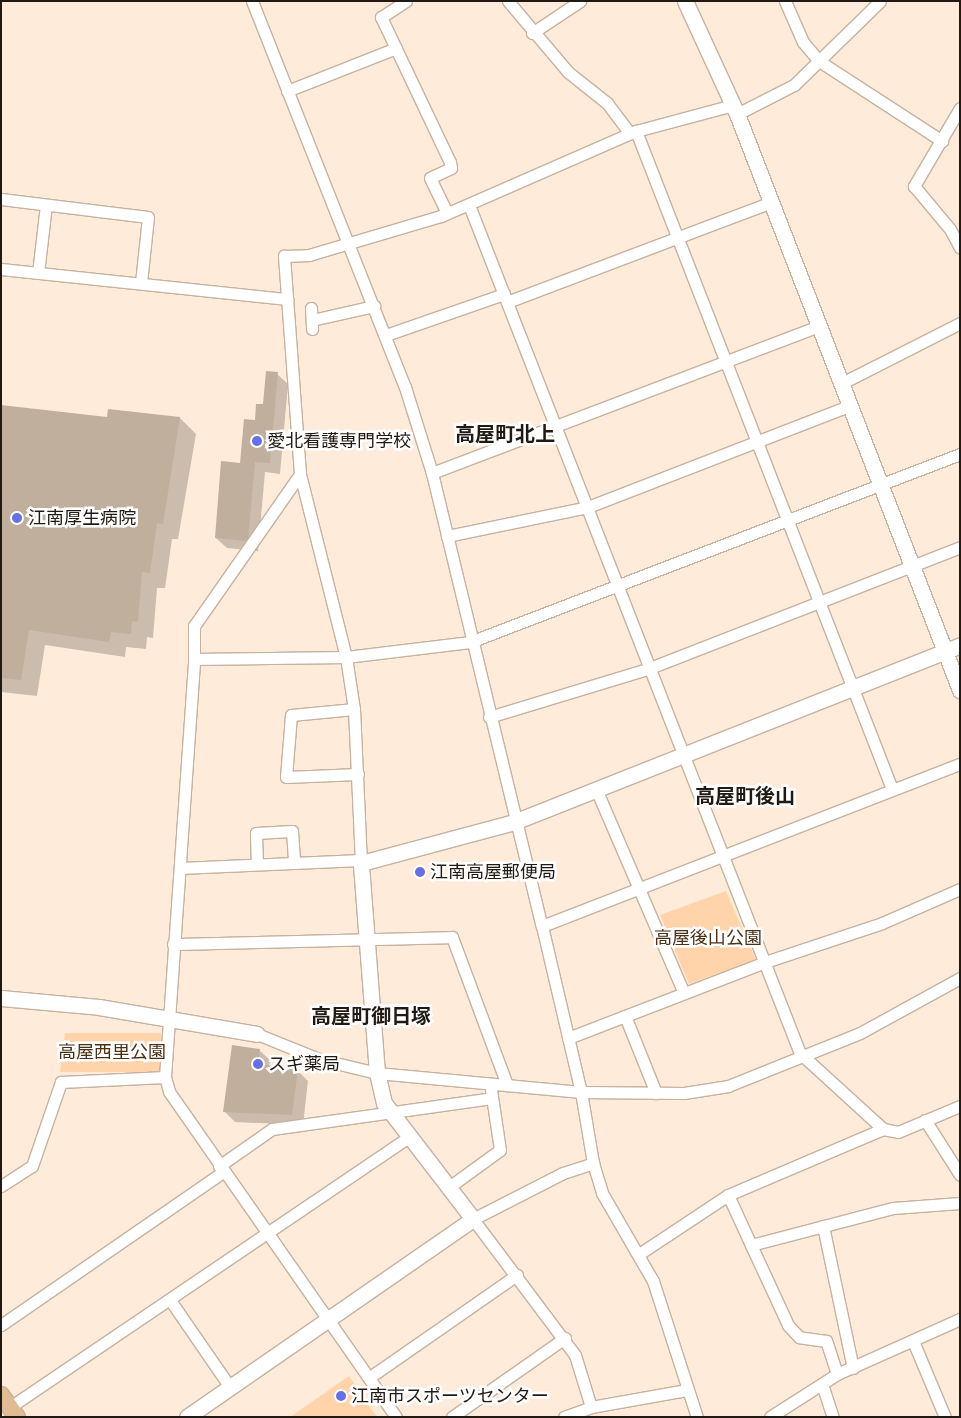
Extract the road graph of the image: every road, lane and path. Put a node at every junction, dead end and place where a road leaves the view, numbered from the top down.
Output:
1 (252, 1) edge
2 (406, 1) edge
3 (508, 1) edge
4 (580, 1) edge
5 (685, 1) edge
6 (785, 1) edge
7 (880, 1) edge
8 (532, 33) junction
9 (396, 48) junction
10 (819, 61) junction
11 (287, 91) junction
12 (960, 108) edge
13 (735, 109) junction
14 (633, 132) junction
15 (942, 141) junction
16 (1, 199) edge
17 (771, 202) junction
18 (46, 205) junction
19 (469, 206) junction
20 (447, 213) junction
21 (677, 237) junction
22 (348, 243) junction
23 (960, 248) edge
24 (1, 269) edge
25 (38, 272) junction
26 (141, 283) junction
27 (506, 298) junction
28 (287, 299) junction
29 (374, 306) junction
30 (312, 319) dead end
31 (960, 323) edge
32 (818, 326) junction
33 (386, 335) junction
34 (726, 364) junction
35 (840, 384) junction
36 (849, 406) junction
37 (558, 429) junction
38 (755, 442) junction
39 (960, 454) edge
40 (432, 473) junction
41 (300, 474) junction
42 (878, 484) junction
43 (588, 507) junction
44 (786, 520) junction
45 (447, 536) junction
46 (960, 547) edge
47 (911, 567) junction
48 (618, 585) junction
49 (819, 602) junction
50 (470, 642) junction
51 (960, 645) edge
52 (945, 651) junction
53 (346, 657) junction
54 (194, 659) junction
55 (650, 668) junction
56 (852, 688) junction
57 (960, 690) edge
58 (354, 709) junction
59 (489, 717) junction
60 (686, 754) junction
61 (960, 764) edge
62 (358, 774) junction
63 (596, 789) junction
64 (892, 789) junction
65 (514, 822) junction
66 (724, 855) junction
67 (361, 861) junction
68 (294, 863) junction
69 (257, 864) junction
70 (180, 868) junction
71 (640, 887) junction
72 (960, 889) edge
73 (542, 926) junction
74 (370, 939) junction
75 (173, 944) junction
76 (764, 962) junction
77 (960, 978) edge
78 (684, 993) junction
79 (1, 998) edge
80 (625, 1016) junction
81 (170, 1017) junction
82 (257, 1034) joint
83 (568, 1038) junction
84 (802, 1055) junction
85 (376, 1073) junction
86 (166, 1077) junction
87 (490, 1084) junction
88 (508, 1085) junction
89 (581, 1092) junction
90 (656, 1093) junction
91 (492, 1098) junction
92 (960, 1106) edge
93 (390, 1113) junction
94 (926, 1120) junction
95 (883, 1129) junction
96 (409, 1137) junction
97 (593, 1163) junction
98 (221, 1169) junction
99 (960, 1175) edge
100 (1, 1186) edge
101 (448, 1187) junction
102 (728, 1195) junction
103 (960, 1203) edge
104 (473, 1219) junction
105 (823, 1226) junction
106 (267, 1234) junction
107 (751, 1245) junction
108 (639, 1254) junction
109 (516, 1275) junction
110 (170, 1300) junction
111 (330, 1318) junction
112 (960, 1319) edge
113 (1, 1324) edge
114 (565, 1338) junction
115 (914, 1341) junction
116 (854, 1368) junction
117 (837, 1374) junction
118 (370, 1378) junction
119 (822, 1384) junction
120 (230, 1387) junction
121 (686, 1390) junction
122 (8, 1407) edge
123 (591, 1407) junction
124 (187, 1417) edge
125 (396, 1417) edge
126 (452, 1417) edge
127 (564, 1417) edge
128 (696, 1417) edge
129 (770, 1417) edge
130 (833, 1417) edge
131 (945, 1417) edge

1 - 11 street
2 - 9 street
3 - 8 street
4 - 8 street
5 - 13 street
6 - 10 street
7 - 10 street
8 - 14 street
9 - 11 street
9 - 20 street
10 - 13 street
10 - 15 street
11 - 22 street
12 - 15 street
13 - 14 street
13 - 17 street
14 - 19 street
14 - 21 street
15 - 23 street
16 - 18 street
17 - 21 street
17 - 32 street
18 - 25 street
18 - 26 street
19 - 20 street
19 - 27 street
20 - 22 street
21 - 27 street
21 - 34 street
22 - 28 street
22 - 29 street
24 - 25 street
25 - 26 street
26 - 28 street
27 - 33 street
27 - 37 street
28 - 41 street
29 - 30 street
29 - 33 street
31 - 35 street
32 - 34 street
32 - 35 street
33 - 40 street
34 - 37 street
34 - 38 street
35 - 36 street
36 - 38 street
36 - 42 street
37 - 40 street
37 - 43 street
38 - 43 street
38 - 44 street
39 - 42 street
40 - 45 street
41 - 53 street
41 - 54 street
42 - 44 street
42 - 47 street
43 - 45 street
43 - 48 street
44 - 48 street
44 - 49 street
45 - 50 street
46 - 47 street
47 - 49 street
47 - 52 street
48 - 50 street
48 - 55 street
49 - 55 street
49 - 56 street
50 - 53 street
50 - 59 street
51 - 52 street
52 - 56 street
52 - 57 street
53 - 54 street
53 - 58 street
54 - 70 street
55 - 59 street
55 - 60 street
56 - 60 street
56 - 64 street
58 - 62 street
58 - 62 street
59 - 65 street
60 - 63 street
60 - 66 street
61 - 64 street
62 - 67 street
63 - 65 street
63 - 71 street
64 - 66 street
65 - 67 street
65 - 73 street
66 - 71 street
66 - 76 street
67 - 68 street
67 - 74 street
68 - 69 street
68 - 69 street
69 - 70 street
70 - 75 street
71 - 73 street
71 - 78 street
72 - 76 street
73 - 83 street
74 - 75 street
74 - 85 street
74 - 88 street
75 - 81 street
76 - 78 street
76 - 84 street
77 - 84 street
78 - 80 street
79 - 81 street
80 - 83 street
80 - 90 street
81 - 82 street
81 - 86 street
82 - 85 street
83 - 89 street
84 - 90 street
84 - 95 street
85 - 87 street
85 - 93 street
86 - 98 street
86 - 100 street
87 - 88 street
87 - 91 street
88 - 89 street
89 - 90 street
89 - 97 street
91 - 93 street
91 - 101 street
92 - 94 street
93 - 96 street
93 - 98 street
94 - 95 street
94 - 99 street
95 - 102 street
96 - 101 street
96 - 106 street
97 - 104 street
97 - 108 street
98 - 106 street
98 - 113 street
101 - 104 street
102 - 107 street
102 - 108 street
103 - 105 street
104 - 109 street
104 - 111 street
105 - 107 street
105 - 116 street
106 - 110 street
106 - 111 street
107 - 117 street
108 - 121 street
109 - 114 street
109 - 118 street
110 - 120 street
110 - 122 street
111 - 118 street
111 - 120 street
112 - 115 street
114 - 123 street
114 - 126 street
115 - 116 street
115 - 131 street
116 - 117 street
117 - 119 street
118 - 125 street
119 - 129 street
119 - 130 street
120 - 124 street
121 - 123 street
121 - 128 street
123 - 127 street

